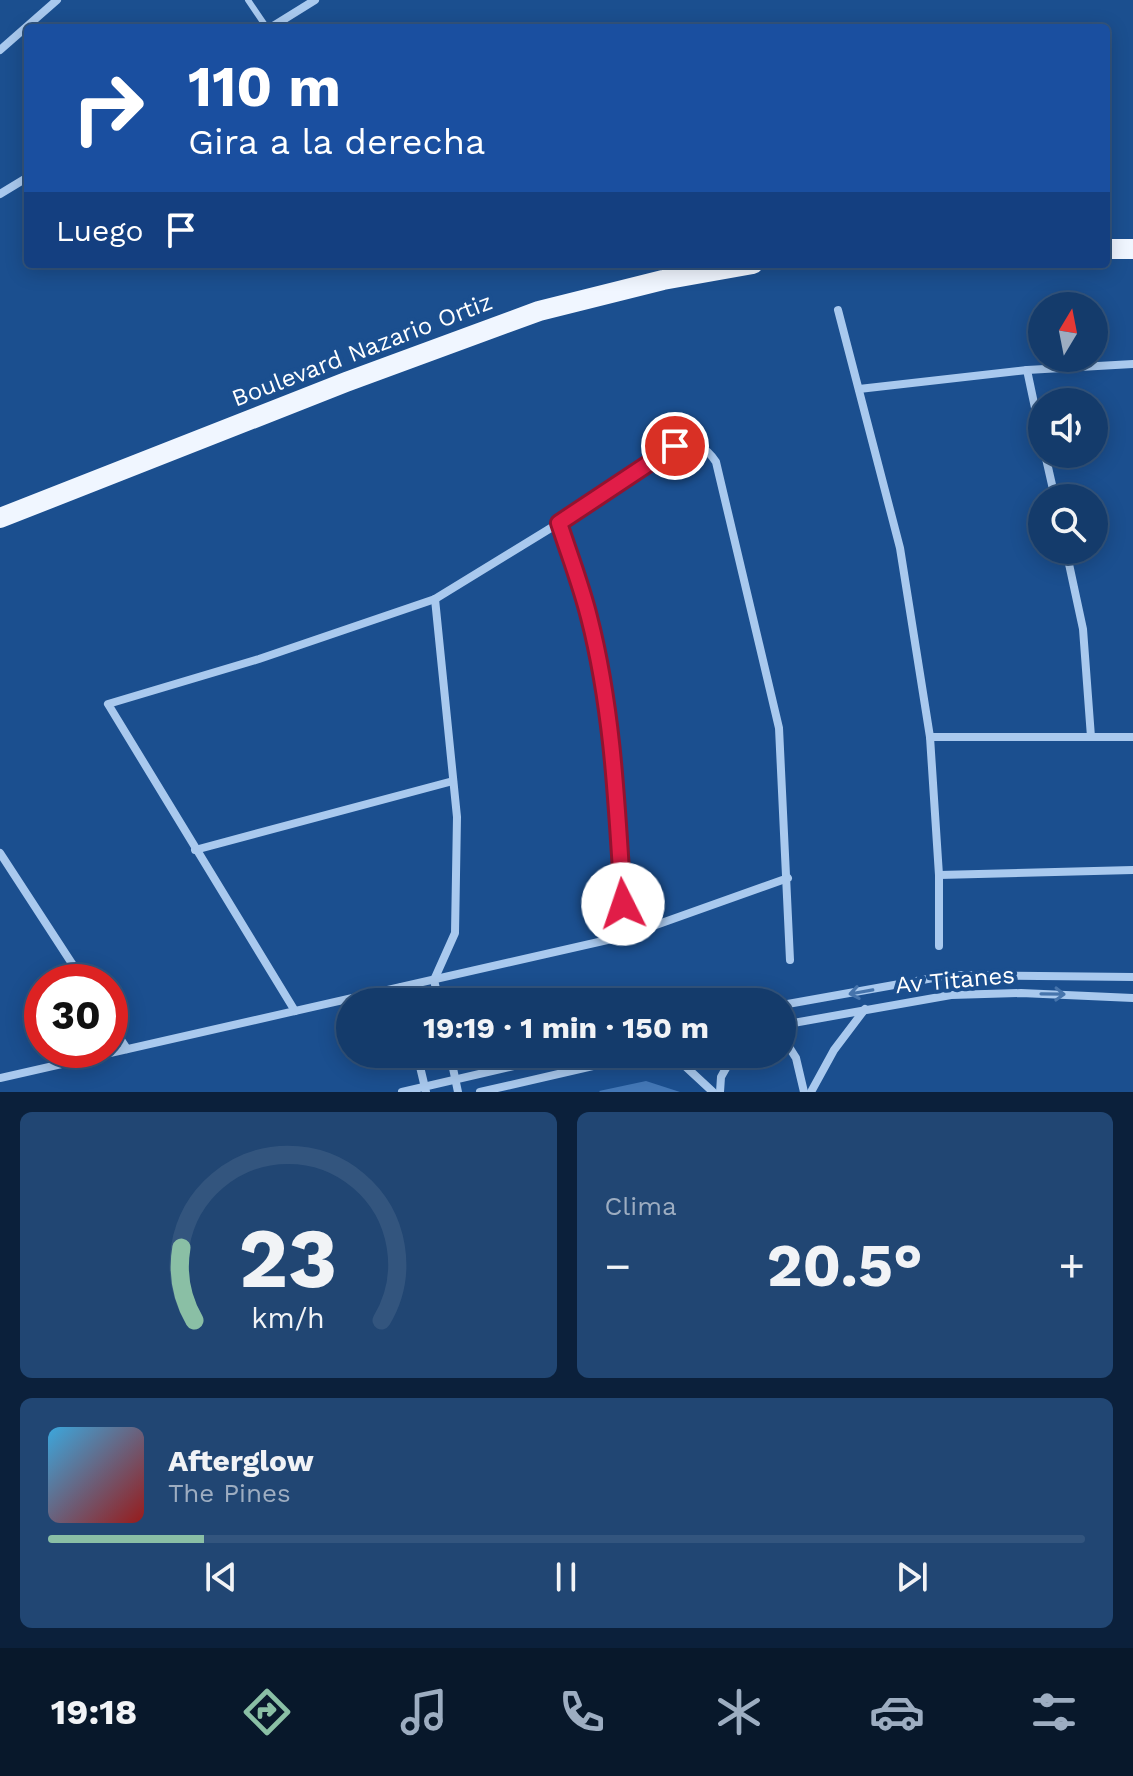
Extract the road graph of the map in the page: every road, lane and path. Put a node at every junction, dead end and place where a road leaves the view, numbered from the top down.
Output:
1 (57, 0) edge
2 (248, 0) edge
3 (315, 0) edge
4 (30, 24) edge
5 (266, 24) edge
6 (276, 24) edge
7 (24, 29) edge
8 (0, 50) edge
9 (24, 179) edge
10 (0, 194) edge
11 (1110, 249) edge
12 (1133, 249) edge
13 (730, 268) edge
14 (838, 310) dead end
15 (1133, 364) edge
16 (1027, 370) junction
17 (1031, 388) edge
18 (859, 389) junction
19 (0, 518) edge
20 (559, 523) junction
21 (1069, 564) edge
22 (435, 599) junction
23 (930, 737) junction
24 (1091, 737) junction
25 (1133, 737) edge
26 (453, 781) junction
27 (195, 850) junction
28 (0, 853) edge
29 (1133, 870) edge
30 (939, 875) junction
31 (788, 878) junction
32 (625, 936) junction
33 (939, 946) dead end
34 (790, 960) dead end
35 (72, 964) edge
36 (1133, 977) edge
37 (434, 980) junction
38 (401, 987) joint
39 (436, 988) edge
40 (1133, 998) edge
41 (796, 1002) edge
42 (866, 1009) junction
43 (295, 1011) junction
44 (796, 1022) edge
45 (128, 1049) edge
46 (796, 1058) edge
47 (44, 1068) edge
48 (420, 1068) edge
49 (453, 1068) edge
50 (506, 1068) edge
51 (584, 1068) edge
52 (687, 1068) edge
53 (726, 1068) edge
54 (0, 1078) edge
55 (455, 1080) junction
56 (425, 1089) edge
57 (402, 1092) edge
58 (458, 1092) edge
59 (480, 1092) edge
60 (713, 1092) edge
61 (720, 1092) edge
62 (804, 1092) edge
63 (811, 1092) edge

1 - 4 street
2 - 5 lane
3 - 6 street
7 - 8 street
9 - 10 street
11 - 12 main road
13 - 19 main road, Boulevard Nazario Ortiz
14 - 18 street
15 - 16 street
16 - 17 street
16 - 18 street
18 - 23 street
20 - 22 street
20 - 31 street
20 - 32 street
21 - 24 street
22 - 26 street
22 - 27 street
23 - 24 street
23 - 30 street
24 - 25 street
26 - 27 street
26 - 37 street
27 - 43 street
28 - 35 street
29 - 30 street
30 - 33 street
31 - 32 street
31 - 34 street
32 - 37 street
36 -> 41 street, Av Titanes
37 - 38 street
37 - 39 street
38 - 43 street
42 -> 40 street, Av Titanes
42 - 44 street, Av Titanes
42 - 63 street
43 - 45 street
46 - 62 street
47 - 54 street
48 - 56 street
49 - 55 street
50 - 55 street
51 - 59 street
52 - 60 street
53 - 61 street
55 - 56 street
55 - 58 street
56 - 57 street

